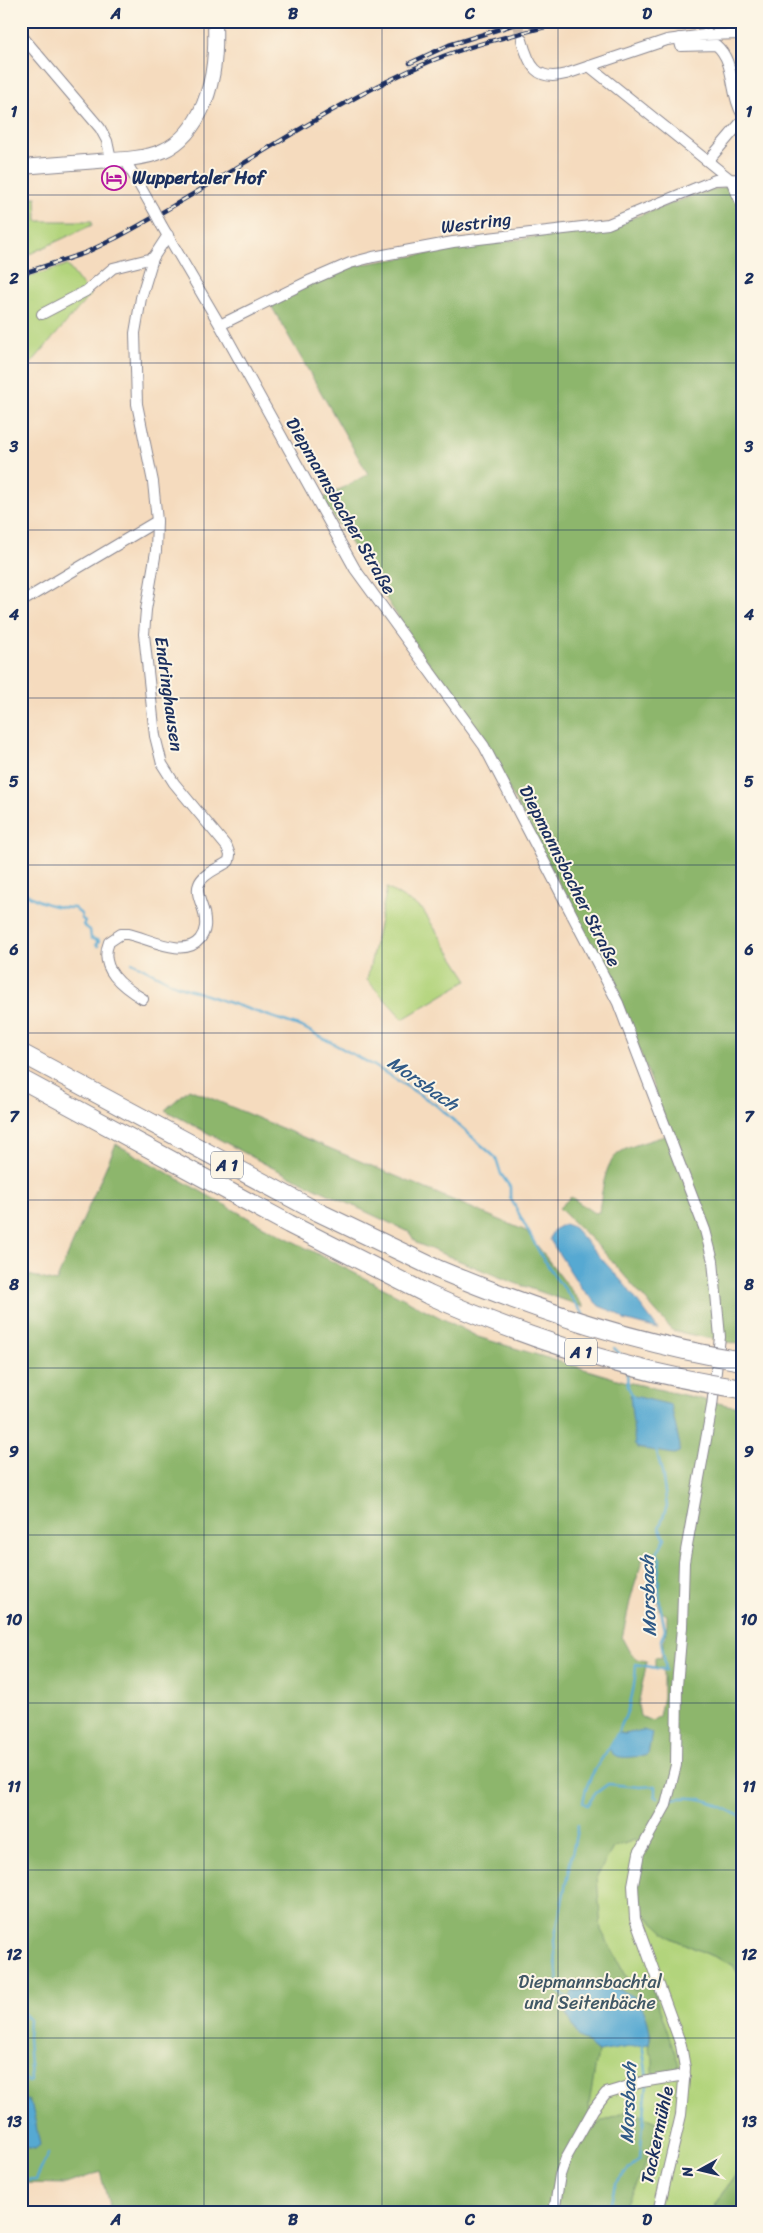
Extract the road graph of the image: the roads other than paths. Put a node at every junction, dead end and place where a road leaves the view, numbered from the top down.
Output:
1 (215, 21) edge
2 (742, 34) edge
3 (21, 35) edge
4 (679, 38) junction
5 (522, 40) tunnel mouth
6 (589, 66) junction
7 (742, 114) edge
8 (742, 121) edge
9 (110, 160) junction
10 (125, 160) junction
11 (708, 162) junction
12 (21, 167) edge
13 (736, 180) edge
14 (742, 204) edge
15 (166, 232) junction
16 (153, 258) junction
17 (42, 314) dead end
18 (220, 325) junction
19 (157, 521) junction
20 (21, 602) edge
21 (143, 999) dead end
22 (21, 1053) edge
23 (21, 1079) edge
24 (742, 1361) edge
25 (742, 1389) edge
26 (673, 1782) joint
27 (685, 2076) junction
28 (554, 2212) edge
29 (658, 2212) edge

1 - 10 street
2 - 4 street
3 - 9 street
4 - 6 street
4 - 7 street
5 - 6 street
6 - 11 street
8 - 11 street
9 - 10 street
9 - 12 street
10 - 15 street, Diepmannsbacher Straße, bridge
11 - 13 street
13 - 14 street
13 - 18 street, Westring
15 - 16 street
15 - 18 street, Diepmannsbacher Straße
16 - 17 street
16 - 19 street
18 - 26 street, Diepmannsbacher Straße
19 - 20 street
19 - 21 street, Endringhausen
22 - 24 highway, A 1, bridge
23 - 25 highway, A 1, bridge
26 - 27 street, Tackermühle
27 - 28 street
27 - 29 street, Tackermühle

